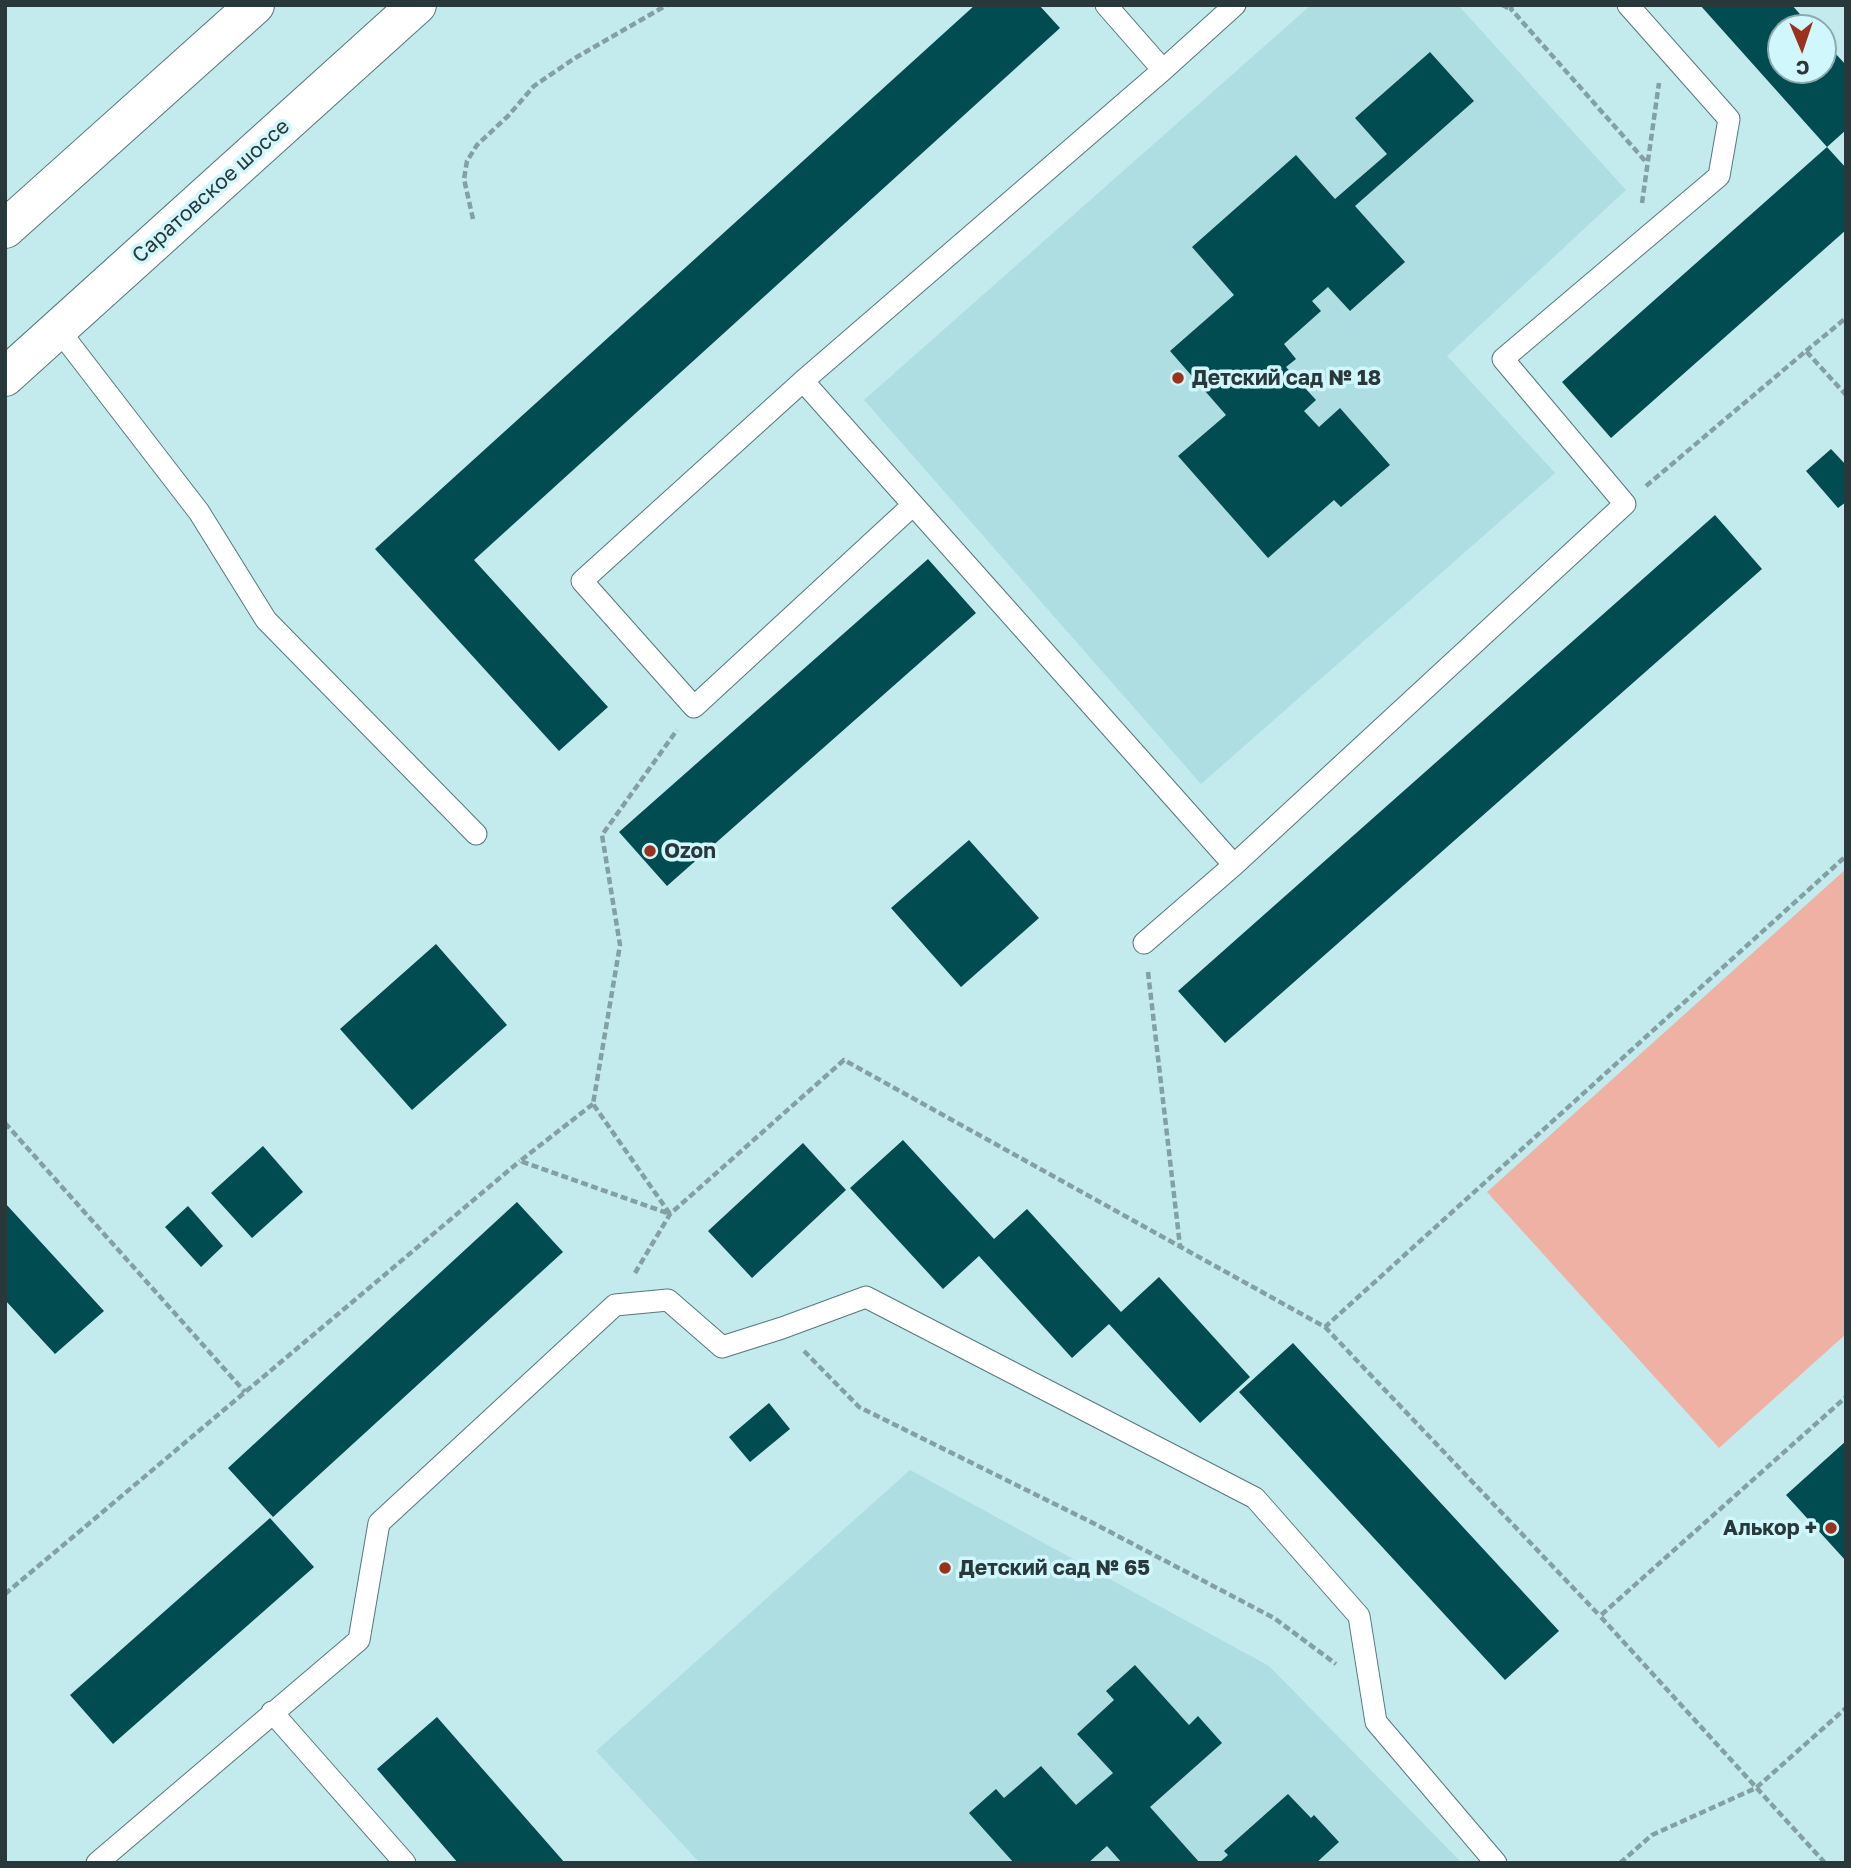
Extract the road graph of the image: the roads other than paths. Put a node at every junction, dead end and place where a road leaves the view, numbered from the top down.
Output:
1 (255, 5) edge
2 (417, 5) edge
3 (1106, 5) edge
4 (1235, 5) edge
5 (1628, 5) edge
6 (1163, 70) junction
7 (5, 229) edge
8 (58, 329) junction
9 (5, 377) edge
10 (803, 382) junction
11 (913, 505) junction
12 (476, 834) dead end
13 (1234, 865) junction
14 (1144, 943) road end
15 (272, 1712) junction
16 (96, 1863) edge
17 (405, 1863) edge
18 (1496, 1863) edge

1 - 7 main road
2 - 8 main road, Саратовское шоссе
3 - 6 lane
4 - 6 lane
5 - 13 lane
6 - 10 lane
8 - 9 main road, Саратовское шоссе
8 - 12 lane
10 - 11 lane
10 - 11 lane
11 - 13 lane
13 - 14 lane
15 - 16 lane
15 - 17 lane
15 - 18 lane

